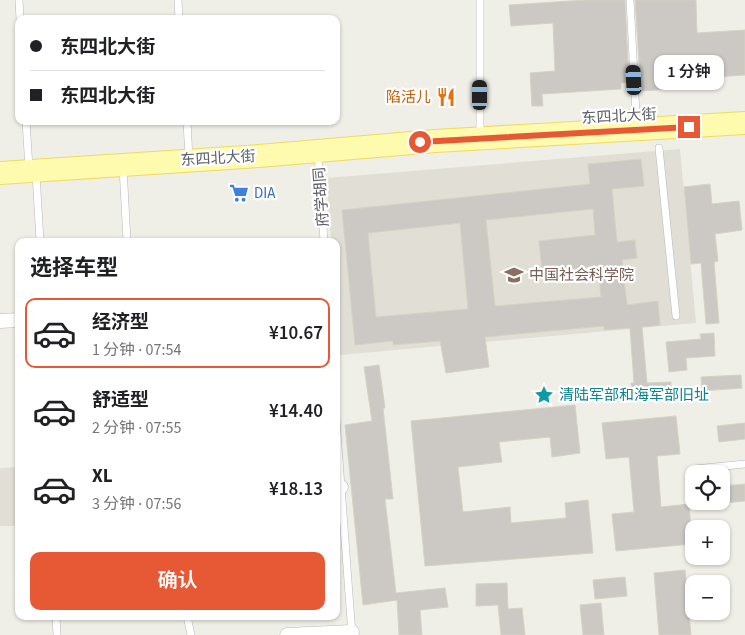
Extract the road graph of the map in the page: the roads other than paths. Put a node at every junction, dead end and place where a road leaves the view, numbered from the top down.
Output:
1 (19, 0) edge
2 (178, 0) edge
3 (480, 0) edge
4 (630, 0) edge
5 (20, 15) edge
6 (179, 15) edge
7 (745, 108) edge
8 (636, 115) junction
9 (745, 123) edge
10 (26, 125) edge
11 (186, 125) edge
12 (480, 133) junction
13 (435, 141) junction
14 (659, 148) dead end
15 (318, 152) junction
16 (189, 159) junction
17 (123, 165) junction
18 (32, 171) junction
19 (0, 173) edge
20 (40, 238) edge
21 (127, 238) edge
22 (324, 238) edge
23 (676, 316) dead end
24 (15, 320) edge
25 (0, 321) edge
26 (745, 464) edge
27 (730, 466) edge
28 (340, 499) edge
29 (56, 620) edge
30 (188, 620) edge
31 (352, 634) edge
32 (57, 635) edge
33 (191, 635) edge
34 (287, 635) edge

1 - 5 lane
2 - 6 lane
3 - 12 lane
4 - 8 lane
7 - 8 main road, 东四北大街
8 - 12 main road, 东四北大街
9 - 13 main road, 东四北大街
10 - 18 lane
11 - 16 lane
12 - 13 main road, 东四北大街
13 - 15 main road, 东四北大街
14 - 23 lane
15 - 16 main road, 东四北大街
15 - 22 lane, 府学胡同
16 - 17 main road, 东四北大街
17 - 18 main road, 东四北大街
17 - 21 lane
18 - 19 main road, 东四北大街
18 - 20 lane
24 - 25 street
26 - 27 lane
28 - 31 lane
29 - 32 lane
30 - 33 lane
31 - 34 street

